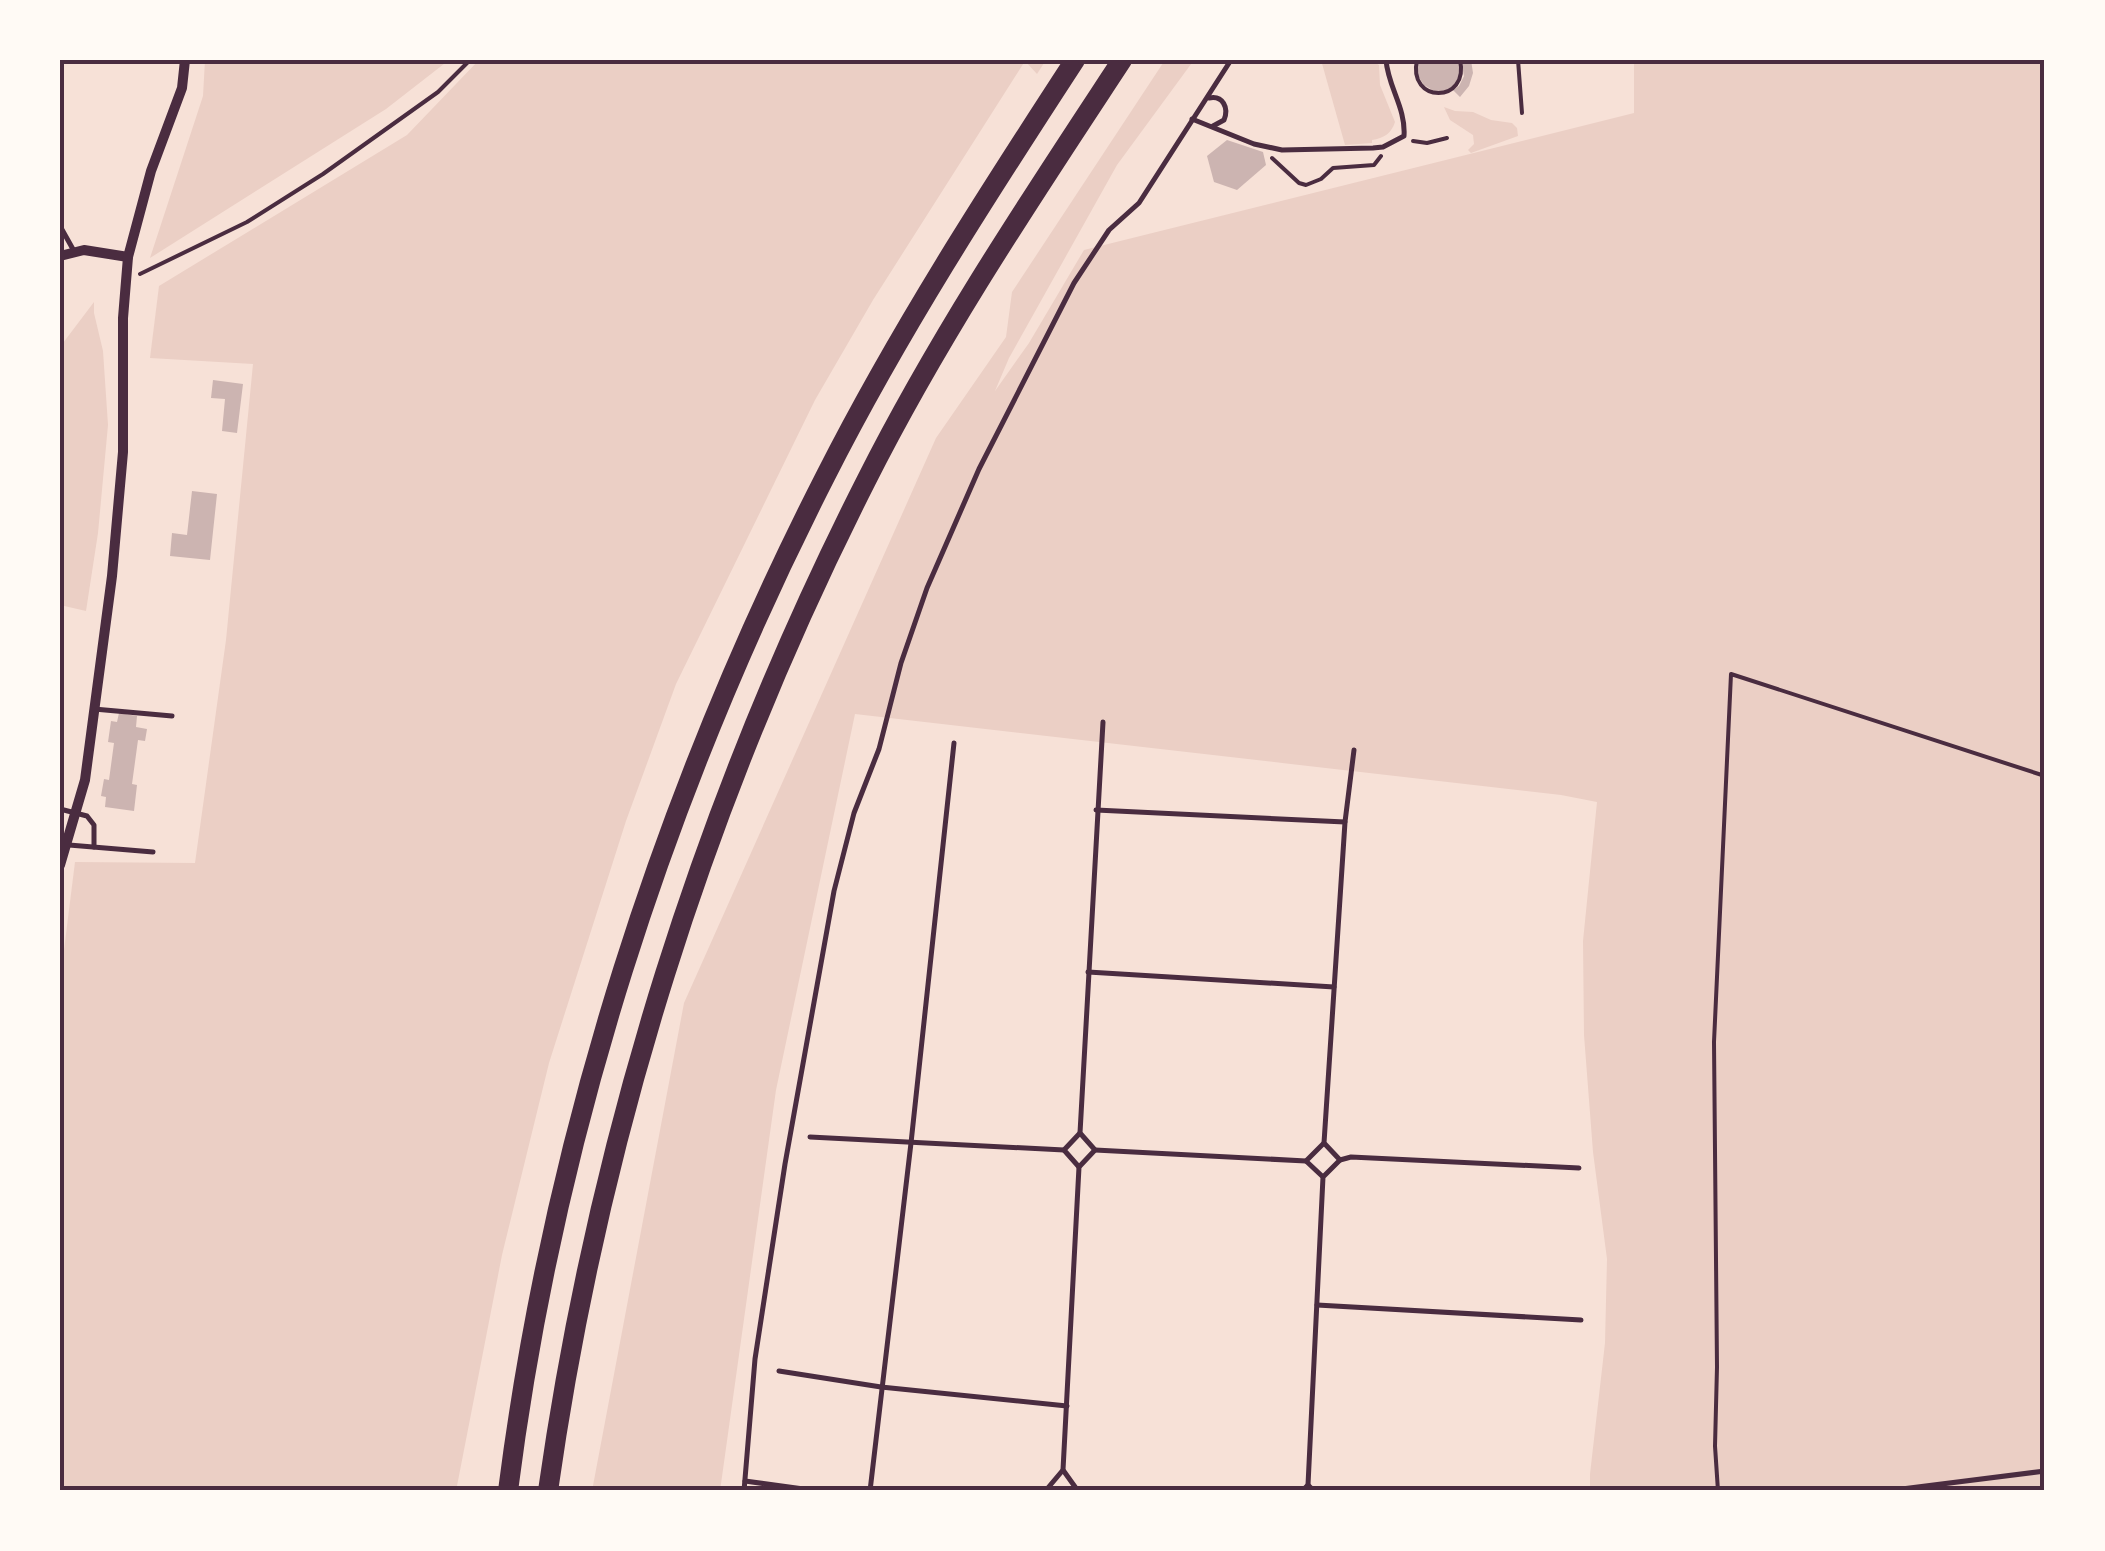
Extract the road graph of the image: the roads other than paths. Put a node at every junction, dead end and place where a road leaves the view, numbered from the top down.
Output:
1 (186, 60) edge
2 (1075, 60) edge
3 (1122, 60) edge
4 (1231, 60) edge
5 (1386, 60) edge
6 (1206, 99) junction
7 (1192, 119) junction
8 (1210, 127) junction
9 (60, 226) edge
10 (74, 251) junction
11 (60, 256) edge
12 (128, 257) junction
13 (94, 709) junction
14 (172, 716) dead end
15 (1102, 722) dead end
16 (954, 742) dead end
17 (1354, 750) dead end
18 (60, 809) edge
19 (1096, 810) junction
20 (76, 812) junction
21 (1344, 822) junction
22 (66, 844) junction
23 (94, 847) junction
24 (153, 852) dead end
25 (60, 865) edge
26 (1088, 972) junction
27 (1334, 988) junction
28 (1080, 1133) junction
29 (810, 1138) dead end
30 (911, 1143) junction
31 (1324, 1143) junction
32 (1064, 1150) junction
33 (1096, 1150) junction
34 (1306, 1160) junction
35 (1340, 1160) junction
36 (1079, 1167) junction
37 (1579, 1168) dead end
38 (1323, 1177) junction
39 (1317, 1304) junction
40 (1581, 1320) dead end
41 (780, 1372) dead end
42 (882, 1387) junction
43 (1067, 1406) junction
44 (1064, 1470) junction
45 (2045, 1471) edge
46 (745, 1481) junction
47 (1311, 1488) edge
48 (1079, 1490) edge
49 (508, 1491) edge
50 (548, 1491) edge
51 (744, 1491) edge
52 (818, 1491) edge
53 (870, 1491) edge
54 (1049, 1491) edge
55 (1098, 1491) edge
56 (1302, 1491) edge
57 (1886, 1491) edge

1 - 12 street
2 - 49 highway
3 - 50 highway
4 - 6 lane
5 - 8 lane
6 - 7 lane
6 - 8 lane
7 - 8 lane
7 - 46 lane
9 - 10 lane
10 - 11 street
10 - 12 street
12 - 13 street
13 - 14 lane
13 - 20 street
15 - 19 lane
16 - 30 lane
17 - 21 lane
18 - 20 lane
19 - 21 lane
19 - 26 lane
20 - 22 street
20 - 23 lane
21 - 27 lane
22 - 23 lane
22 - 25 street
23 - 24 lane
26 - 27 lane
26 - 28 lane
27 - 31 lane
28 - 32 lane
28 - 33 lane
29 - 30 lane
30 - 32 lane
30 - 42 lane
31 - 34 lane
31 - 35 lane
32 - 36 lane
33 - 34 lane
33 - 36 lane
34 - 38 lane
35 - 37 lane
35 - 38 lane
36 - 43 lane
38 - 39 lane
39 - 40 lane
39 - 47 lane
41 - 42 lane
42 - 43 lane
42 - 53 lane
43 - 44 lane
44 - 48 lane
44 - 54 lane
45 - 57 lane
46 - 51 lane
46 - 52 lane
47 - 56 lane
48 - 55 lane

